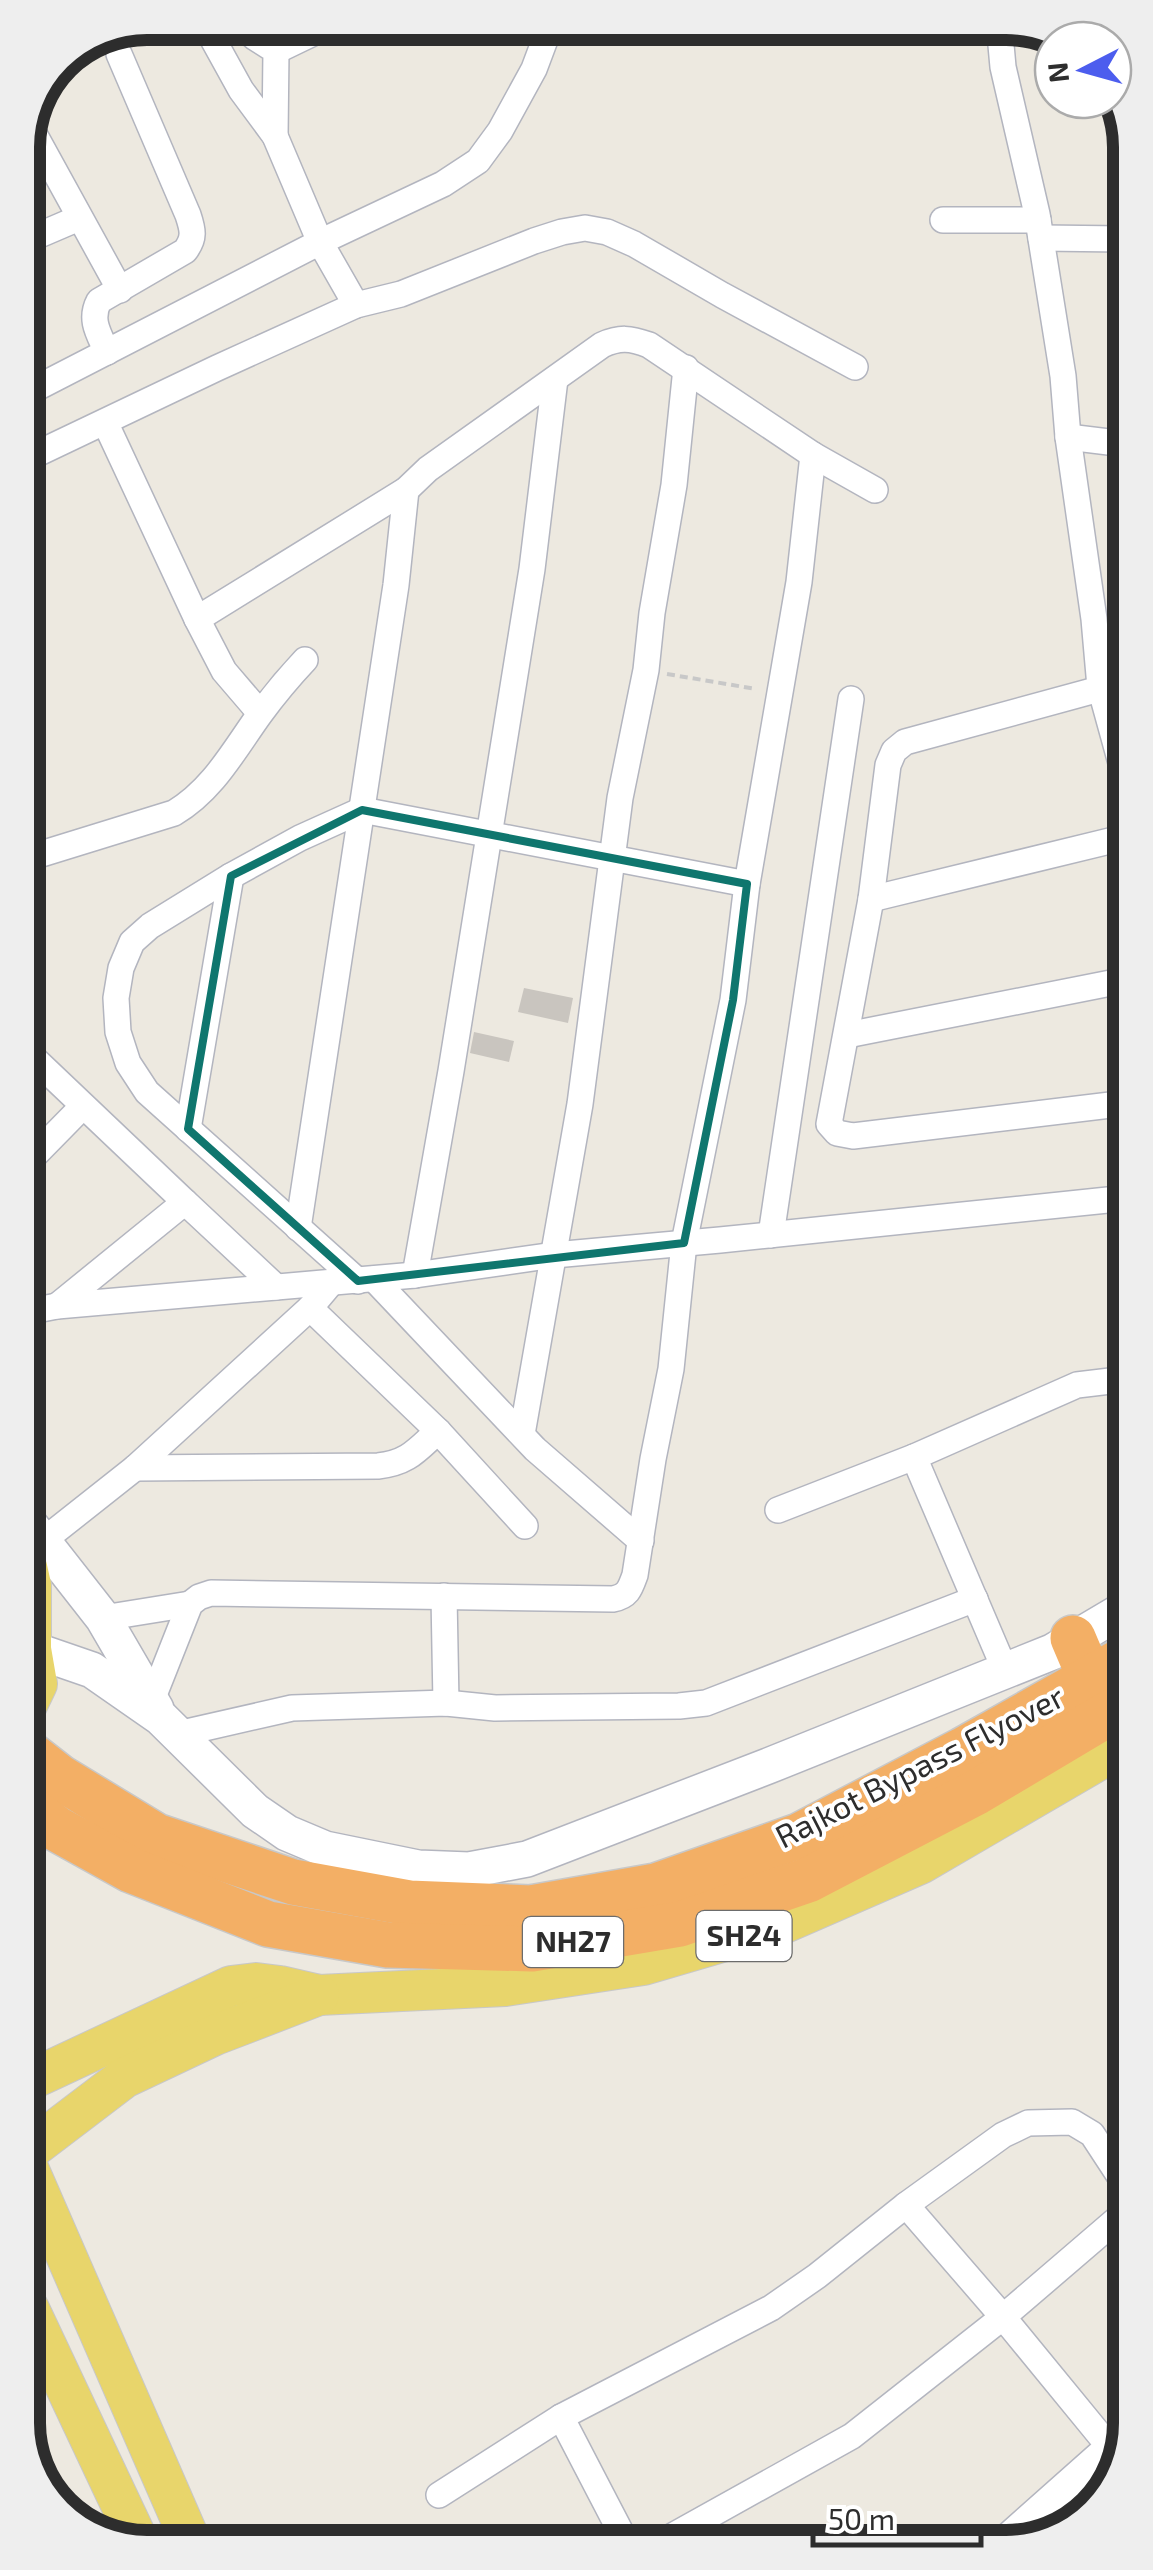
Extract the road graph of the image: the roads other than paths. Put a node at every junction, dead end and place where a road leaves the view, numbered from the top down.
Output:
1 (214, 40) edge
2 (259, 40) edge
3 (298, 40) edge
4 (545, 40) edge
5 (1001, 40) edge
6 (276, 51) junction
7 (118, 54) dead end
8 (275, 136) junction
9 (40, 145) edge
10 (79, 218) junction
11 (943, 220) dead end
12 (1039, 229) junction
13 (40, 235) edge
14 (1113, 238) edge
15 (320, 242) junction
16 (120, 290) junction
17 (356, 306) junction
18 (107, 352) junction
19 (856, 367) dead end
20 (686, 368) junction
21 (555, 379) junction
22 (40, 388) edge
23 (105, 422) junction
24 (1068, 437) junction
25 (1113, 443) edge
26 (40, 452) edge
27 (813, 455) junction
28 (406, 490) junction
29 (875, 490) dead end
30 (197, 619) junction
31 (304, 660) dead end
32 (1113, 685) edge
33 (852, 699) dead end
34 (260, 713) junction
35 (362, 810) junction
36 (488, 833) junction
37 (1113, 841) edge
38 (40, 854) edge
39 (612, 859) junction
40 (231, 876) junction
41 (748, 884) junction
42 (872, 900) junction
43 (1113, 983) edge
44 (847, 1035) junction
45 (40, 1064) edge
46 (1113, 1104) edge
47 (83, 1106) junction
48 (188, 1129) junction
49 (40, 1150) edge
50 (1113, 1199) edge
51 (185, 1202) junction
52 (298, 1228) junction
53 (771, 1235) junction
54 (684, 1243) junction
55 (554, 1254) junction
56 (415, 1275) junction
57 (366, 1280) junction
58 (331, 1282) junction
59 (276, 1287) junction
60 (58, 1306) junction
61 (310, 1308) junction
62 (40, 1309) edge
63 (1113, 1380) edge
64 (438, 1431) junction
65 (522, 1434) junction
66 (914, 1457) junction
67 (135, 1468) junction
68 (778, 1510) dead end
69 (524, 1526) dead end
70 (40, 1537) edge
71 (641, 1541) junction
72 (40, 1551) edge
73 (444, 1596) junction
74 (974, 1600) junction
75 (190, 1604) junction
76 (103, 1618) junction
77 (40, 1653) edge
78 (1005, 1670) junction
79 (1108, 1690) edge
80 (446, 1703) junction
81 (164, 1718) junction
82 (40, 1762) edge
83 (40, 1816) edge
84 (318, 1996) junction
85 (40, 2075) edge
86 (40, 2140) edge
87 (1113, 2166) edge
88 (40, 2175) edge
89 (906, 2206) junction
90 (1113, 2223) edge
91 (1003, 2317) junction
92 (40, 2332) edge
93 (561, 2417) junction
94 (1112, 2436) edge
95 (1108, 2454) edge
96 (438, 2496) dead end
97 (132, 2528) edge
98 (1024, 2528) edge
99 (186, 2530) edge
100 (620, 2530) edge
101 (685, 2530) edge

1 - 8 street
2 - 6 street
3 - 6 street
4 - 15 street
5 - 12 street
6 - 8 street
7 - 16 street
8 - 15 street
9 - 10 street
10 - 13 street
10 - 16 street
11 - 12 street
12 - 14 street
12 - 24 street
15 - 17 street
15 - 18 street
16 - 18 street
17 - 19 street
17 - 23 street
18 - 22 street
20 - 21 street
20 - 27 street
20 - 39 street
21 - 28 street
21 - 36 street
23 - 26 street
23 - 30 street
24 - 25 street
24 - 32 street
27 - 29 street
27 - 41 street
28 - 30 street
28 - 35 street
30 - 34 street
31 - 34 street
32 - 42 street
33 - 53 street
34 - 38 street
35 - 36 street
35 - 40 street
35 - 52 street
36 - 39 street
36 - 56 street
37 - 42 street
39 - 41 street
39 - 55 street
40 - 48 street
40 - 48 street
41 - 54 street
42 - 44 street
43 - 44 street
44 - 46 street
45 - 47 street
47 - 49 street
47 - 51 street
48 - 52 street
50 - 53 street
51 - 59 street
51 - 60 street
52 - 57 street
53 - 54 street
54 - 55 street
54 - 71 street
55 - 56 street
55 - 65 street
56 - 57 street
57 - 58 street
57 - 65 street
58 - 59 street
58 - 61 street
59 - 60 street
60 - 62 street
61 - 64 street
61 - 67 street
63 - 66 street
64 - 67 street
64 - 69 street
65 - 71 street
66 - 68 street
66 - 74 street
67 - 70 street
71 - 73 street
72 - 76 street
73 - 75 street
73 - 80 street
74 - 78 street
74 - 80 street
75 - 76 street
75 - 81 street
76 - 81 street
77 - 81 street
78 - 79 street
78 - 81 street
79 - 82 highway, Rajkot Bypass Flyover / NH27
79 - 83 highway, Rajkot Bypass Flyover / NH27
79 - 84 main road, SH24
80 - 81 street
84 - 85 main road, SH24
84 - 86 main road, SH24
87 - 89 street
88 - 99 main road
89 - 91 street
89 - 93 street
90 - 91 street
91 - 94 street
91 - 101 street
92 - 97 main road
93 - 96 street
93 - 100 street
95 - 98 street

